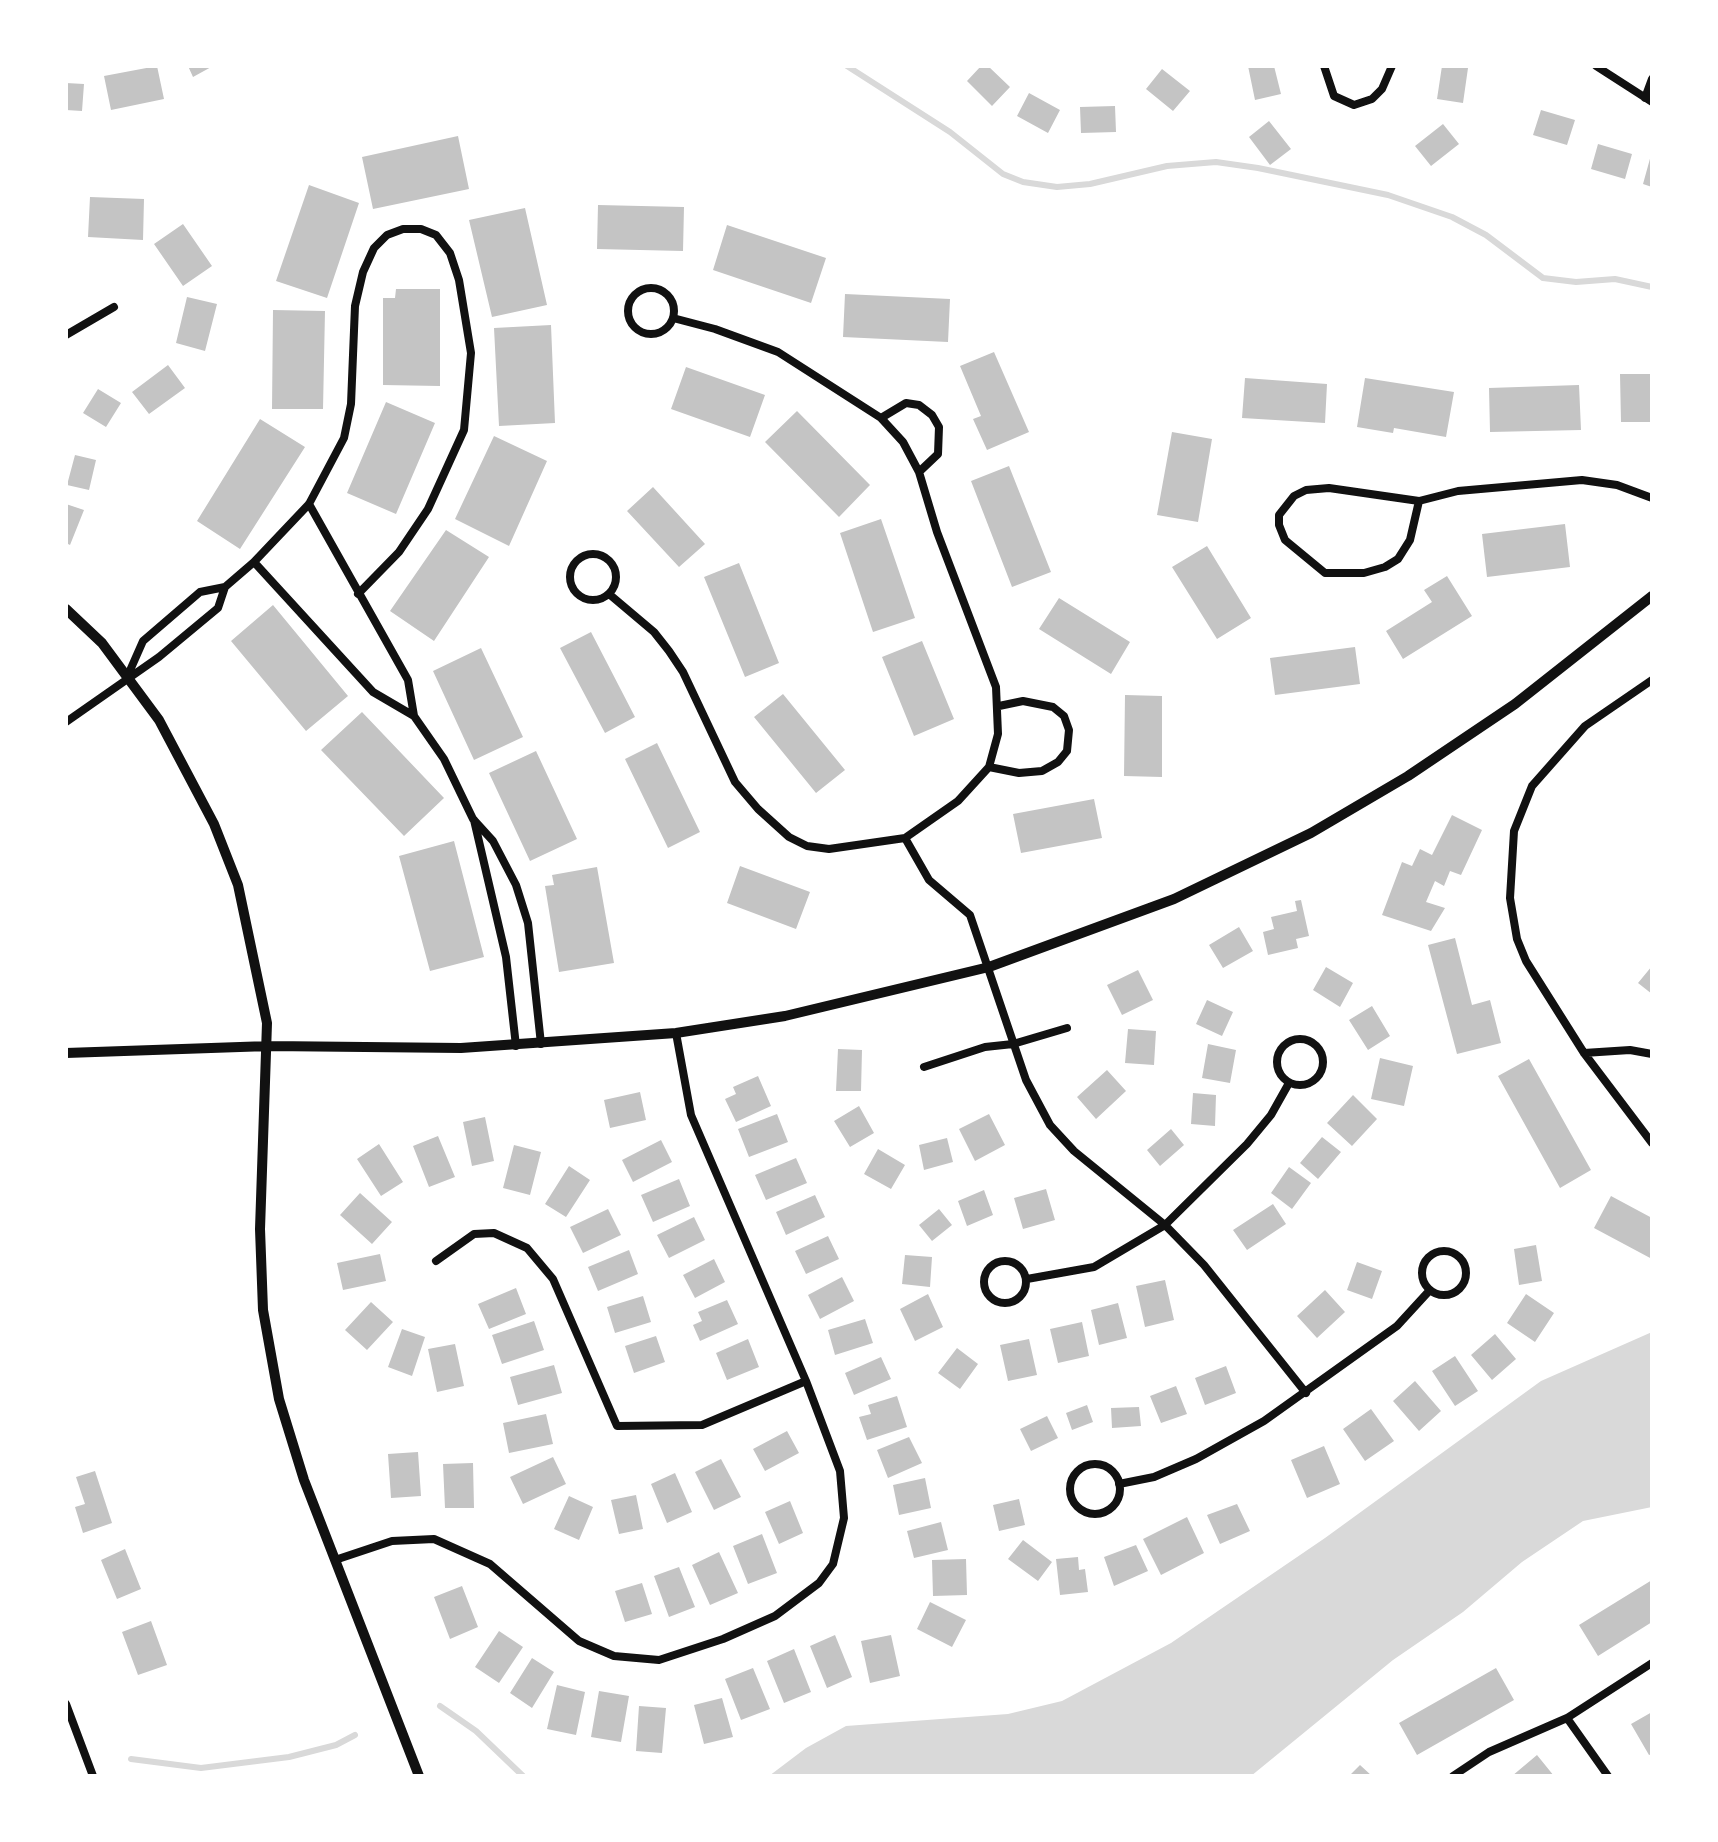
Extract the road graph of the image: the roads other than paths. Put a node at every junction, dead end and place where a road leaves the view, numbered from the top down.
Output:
1 (1324, 66) edge
2 (1392, 66) edge
3 (1596, 66) edge
4 (1652, 79) edge
5 (1648, 100) edge
6 (114, 307) dead end
7 (673, 318) junction
8 (66, 335) edge
9 (881, 418) junction
10 (919, 472) junction
11 (1652, 498) edge
12 (1419, 501) junction
13 (309, 504) junction
14 (254, 562) junction
15 (225, 587) junction
16 (358, 594) junction
17 (609, 594) junction
18 (1652, 596) edge
19 (66, 609) edge
20 (128, 675) junction
21 (1652, 680) edge
22 (999, 706) junction
23 (414, 716) junction
24 (66, 722) edge
25 (989, 767) junction
26 (473, 819) junction
27 (905, 838) junction
28 (989, 967) junction
29 (1067, 1028) dead end
30 (676, 1033) junction
31 (541, 1044) junction
32 (1013, 1044) junction
33 (269, 1046) junction
34 (516, 1046) junction
35 (66, 1053) edge
36 (1584, 1053) junction
37 (1652, 1054) edge
38 (924, 1067) dead end
39 (1289, 1083) junction
40 (1652, 1143) edge
41 (1165, 1225) junction
42 (436, 1261) dead end
43 (1027, 1279) junction
44 (1430, 1290) junction
45 (806, 1381) junction
46 (1306, 1393) junction
47 (1119, 1484) junction
48 (335, 1560) junction
49 (1652, 1663) edge
50 (66, 1704) edge
51 (1567, 1718) junction
52 (93, 1776) edge
53 (419, 1776) edge
54 (1453, 1776) edge
55 (1608, 1776) edge

1 - 2 street
3 - 5 street
4 - 5 street
6 - 8 street
7 - 7 street
7 - 9 street
9 - 10 street
9 - 10 street
10 - 22 street
11 - 12 street
12 - 12 street
13 - 14 street
13 - 16 street
13 - 16 street
14 - 15 street
14 - 23 street
15 - 20 street
15 - 20 street
16 - 23 street
17 - 17 street
17 - 27 street
18 - 28 street
19 - 20 street
20 - 24 street
20 - 33 street
21 - 36 street
22 - 25 street
22 - 25 street
23 - 26 street
25 - 27 street
26 - 31 street
26 - 34 street
27 - 28 street
28 - 30 street
28 - 32 street
29 - 32 street
30 - 31 street
30 - 45 street
31 - 34 street
32 - 38 street
32 - 41 street
33 - 34 street
33 - 35 street
33 - 48 street
36 - 37 street
36 - 40 street
39 - 39 street
39 - 41 street
41 - 43 street
41 - 46 street
42 - 45 street
43 - 43 street
44 - 44 street
44 - 46 street
45 - 48 street
46 - 47 street
47 - 47 street
48 - 53 street
49 - 51 street
50 - 52 street
51 - 54 street
51 - 55 street

